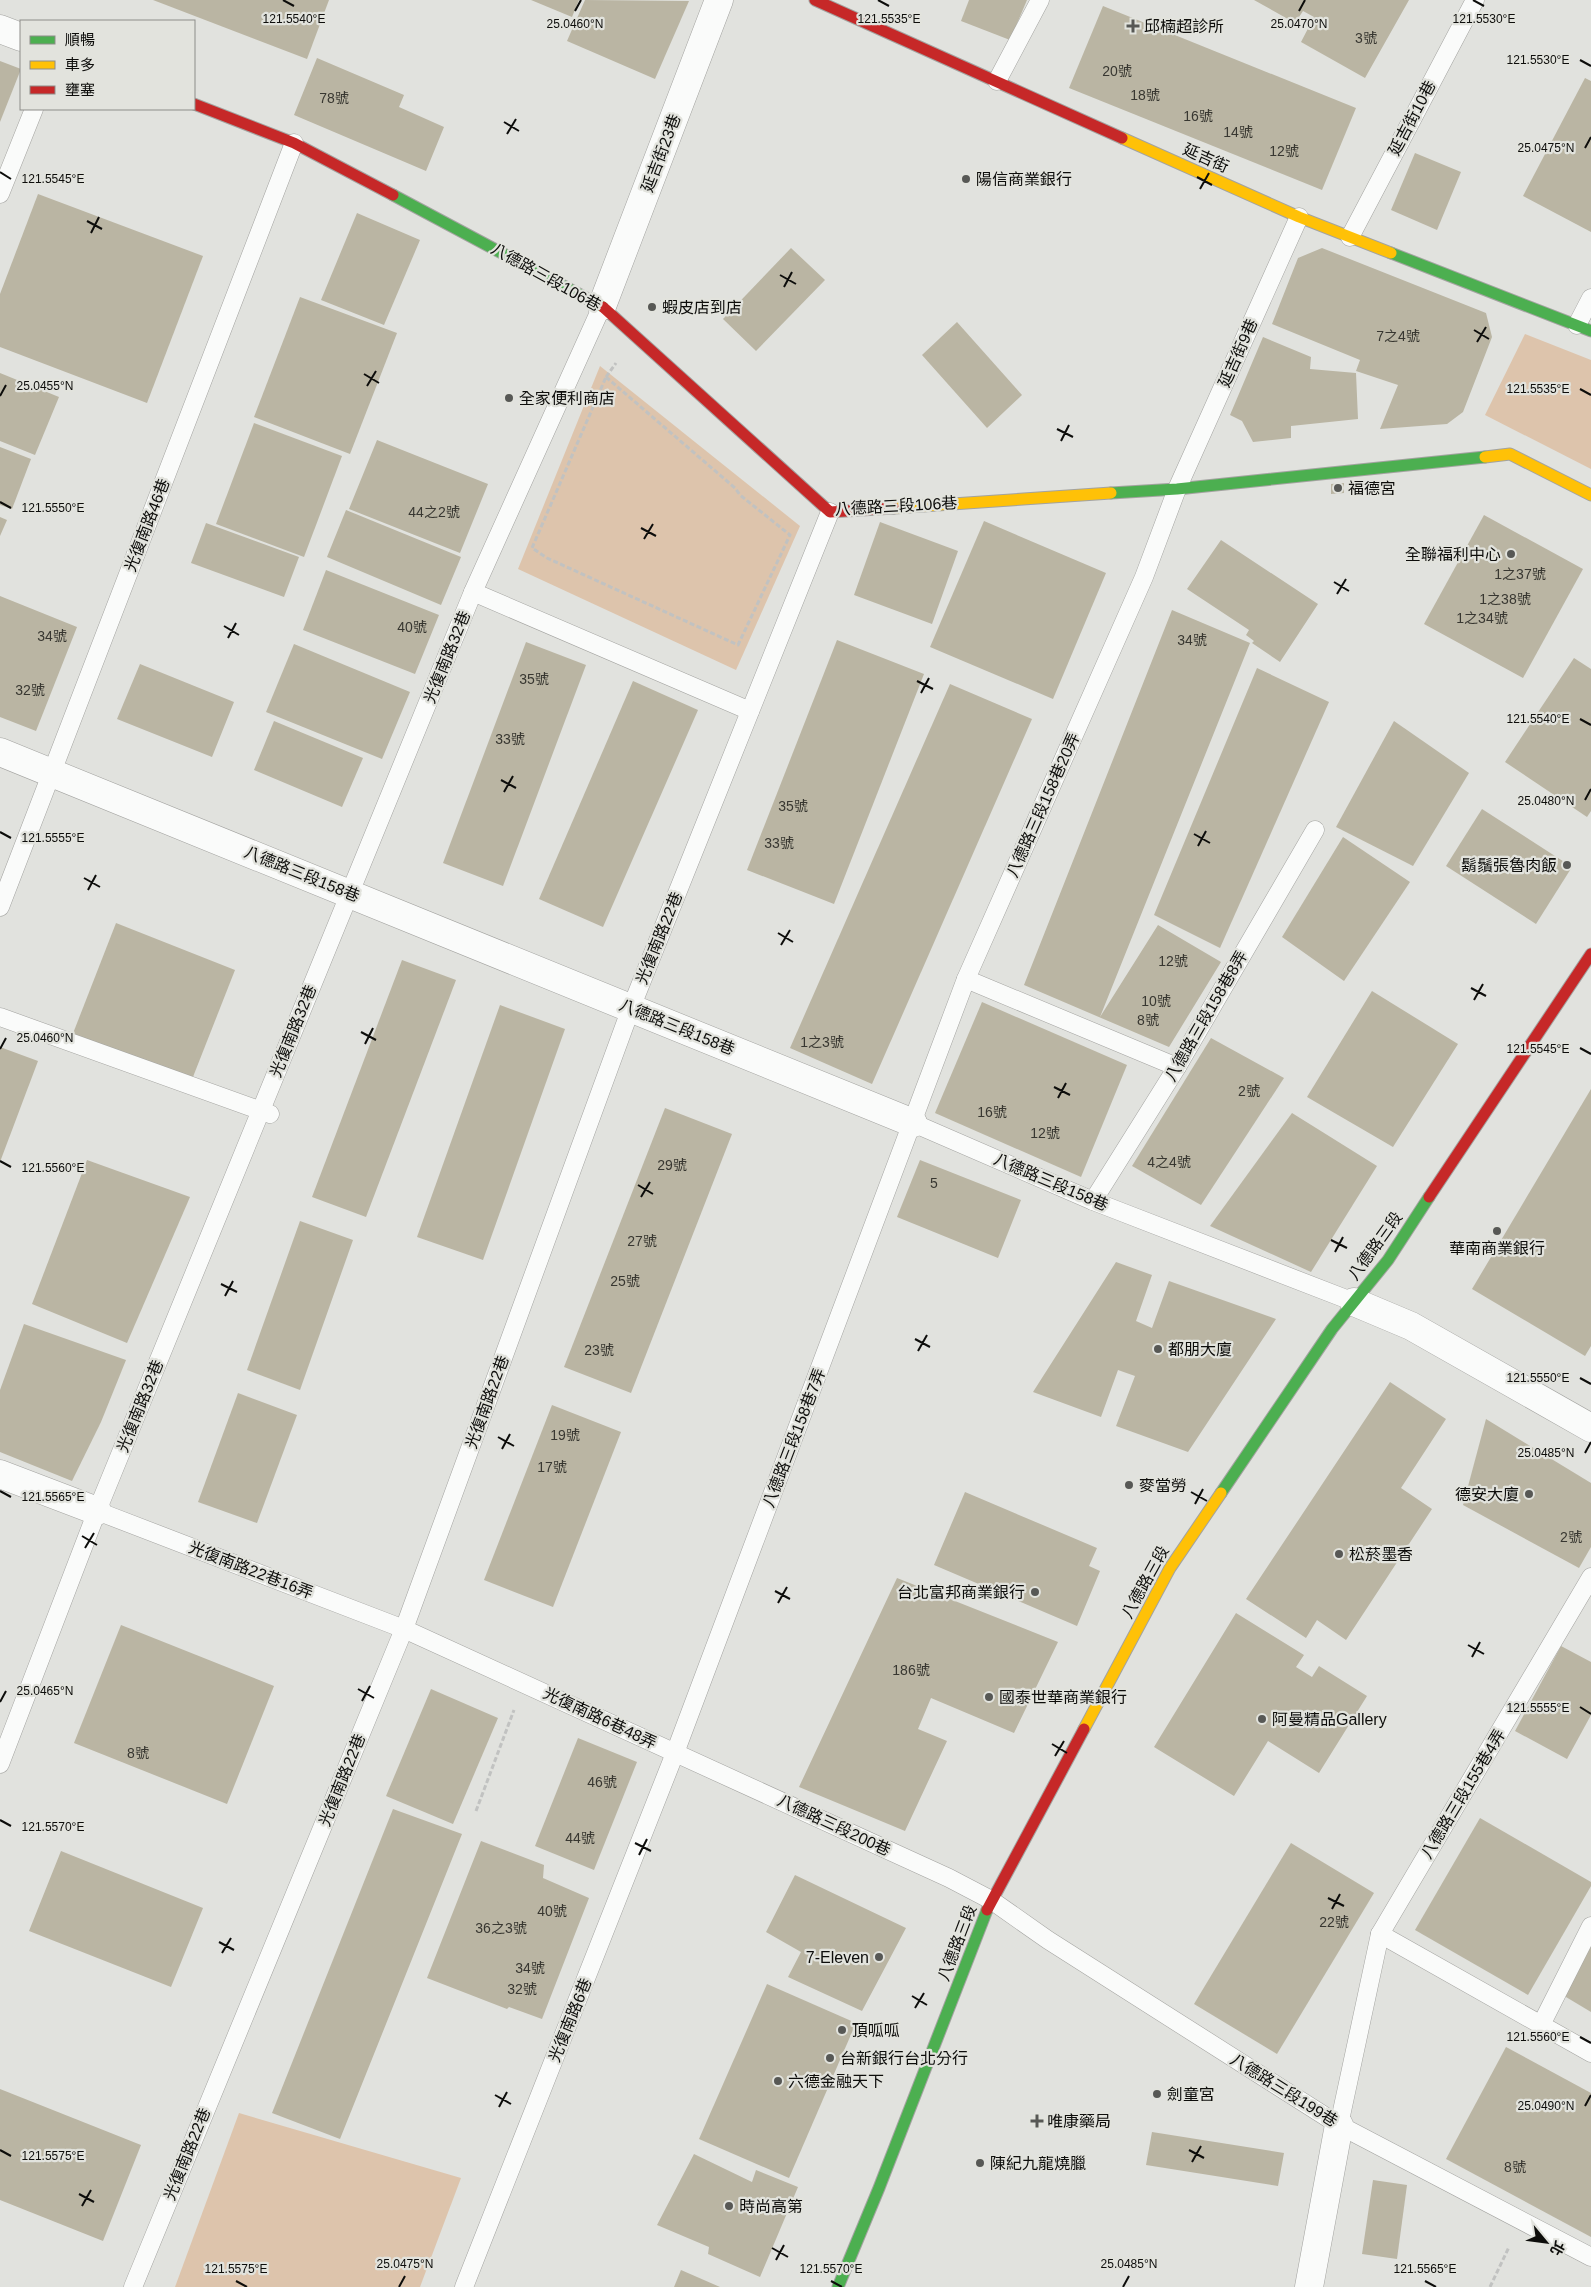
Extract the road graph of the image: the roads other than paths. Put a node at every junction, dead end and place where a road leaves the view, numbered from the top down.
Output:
1 (719, 0) edge
2 (815, 0) edge
3 (1040, 0) edge
4 (1475, 0) edge
5 (0, 29) edge
6 (20, 37) edge
7 (997, 81) junction
8 (195, 104) edge
9 (34, 110) edge
10 (294, 143) junction
11 (0, 194) edge
12 (1299, 217) junction
13 (1350, 237) junction
14 (1591, 298) edge
15 (602, 306) junction
16 (1584, 328) edge
17 (1177, 488) junction
18 (1591, 495) edge
19 (830, 512) junction
20 (473, 592) junction
21 (750, 711) junction
22 (0, 752) edge
23 (52, 773) junction
24 (1314, 830) dead end
25 (350, 894) junction
26 (0, 907) edge
27 (1591, 954) edge
28 (966, 979) junction
29 (631, 1008) junction
30 (0, 1017) edge
31 (1177, 1067) junction
32 (266, 1112) junction
33 (913, 1123) junction
34 (1093, 1201) junction
35 (1354, 1302) junction
36 (1591, 1428) edge
37 (0, 1474) edge
38 (97, 1511) junction
39 (1591, 1577) edge
40 (404, 1629) junction
41 (675, 1753) junction
42 (0, 1764) edge
43 (991, 1900) junction
44 (1591, 1926) edge
45 (1380, 1934) junction
46 (1541, 2025) junction
47 (1591, 2053) edge
48 (1339, 2125) junction
49 (1591, 2257) edge
50 (133, 2287) edge
51 (464, 2287) edge
52 (838, 2287) edge
53 (1309, 2287) edge

1 - 15 street, 延吉街23巷
2 - 7 street, 延吉街
3 - 7 lane
4 - 13 lane, 延吉街10巷
5 - 6 street
7 - 12 street, 延吉街
8 - 10 street, 八德路三段106巷
9 - 11 lane
10 - 15 street, 八德路三段106巷
10 - 23 lane, 光復南路46巷
12 - 13 street, 延吉街
12 - 17 lane, 延吉街9巷
13 - 16 street, 延吉街
14 - 16 lane
15 - 19 street, 八德路三段106巷
15 - 20 lane, 光復南路32巷
17 - 18 street, 八德路三段106巷
17 - 19 street, 八德路三段106巷
17 - 28 lane, 八德路三段158巷20弄
19 - 21 lane, 光復南路22巷
20 - 21 lane
20 - 25 lane, 光復南路32巷
21 - 29 lane, 光復南路22巷
22 - 23 street, 八德路三段158巷
23 - 25 street, 八德路三段158巷
23 - 26 lane, 光復南路46巷
24 - 31 lane, 八德路三段158巷8弄
25 - 29 street, 八德路三段158巷
25 - 32 lane, 光復南路32巷
27 - 35 street, 八德路三段
28 - 31 lane
28 - 33 lane, 八德路三段158巷20弄
29 - 33 street, 八德路三段158巷
29 - 40 lane, 光復南路22巷
30 - 32 lane
31 - 34 lane, 八德路三段158巷8弄
32 - 38 lane, 光復南路32巷
33 - 34 lane, 八德路三段158巷
33 - 41 lane, 八德路三段158巷7弄
34 - 35 lane, 八德路三段158巷
35 - 36 street
35 - 43 street, 八德路三段
37 - 38 street
38 - 40 lane, 光復南路22巷16弄
38 - 42 lane, 光復南路32巷
39 - 45 lane, 八德路三段155巷4弄
40 - 41 lane, 光復南路6巷48弄
40 - 50 lane, 光復南路22巷
41 - 43 lane, 八德路三段200巷
41 - 51 lane, 光復南路6巷
43 - 48 lane, 八德路三段199巷
43 - 52 street, 八德路三段
44 - 46 lane
45 - 46 lane
45 - 48 lane, 八德路三段155巷4弄
46 - 47 lane
48 - 49 lane, 八德路三段199巷
48 - 53 street

